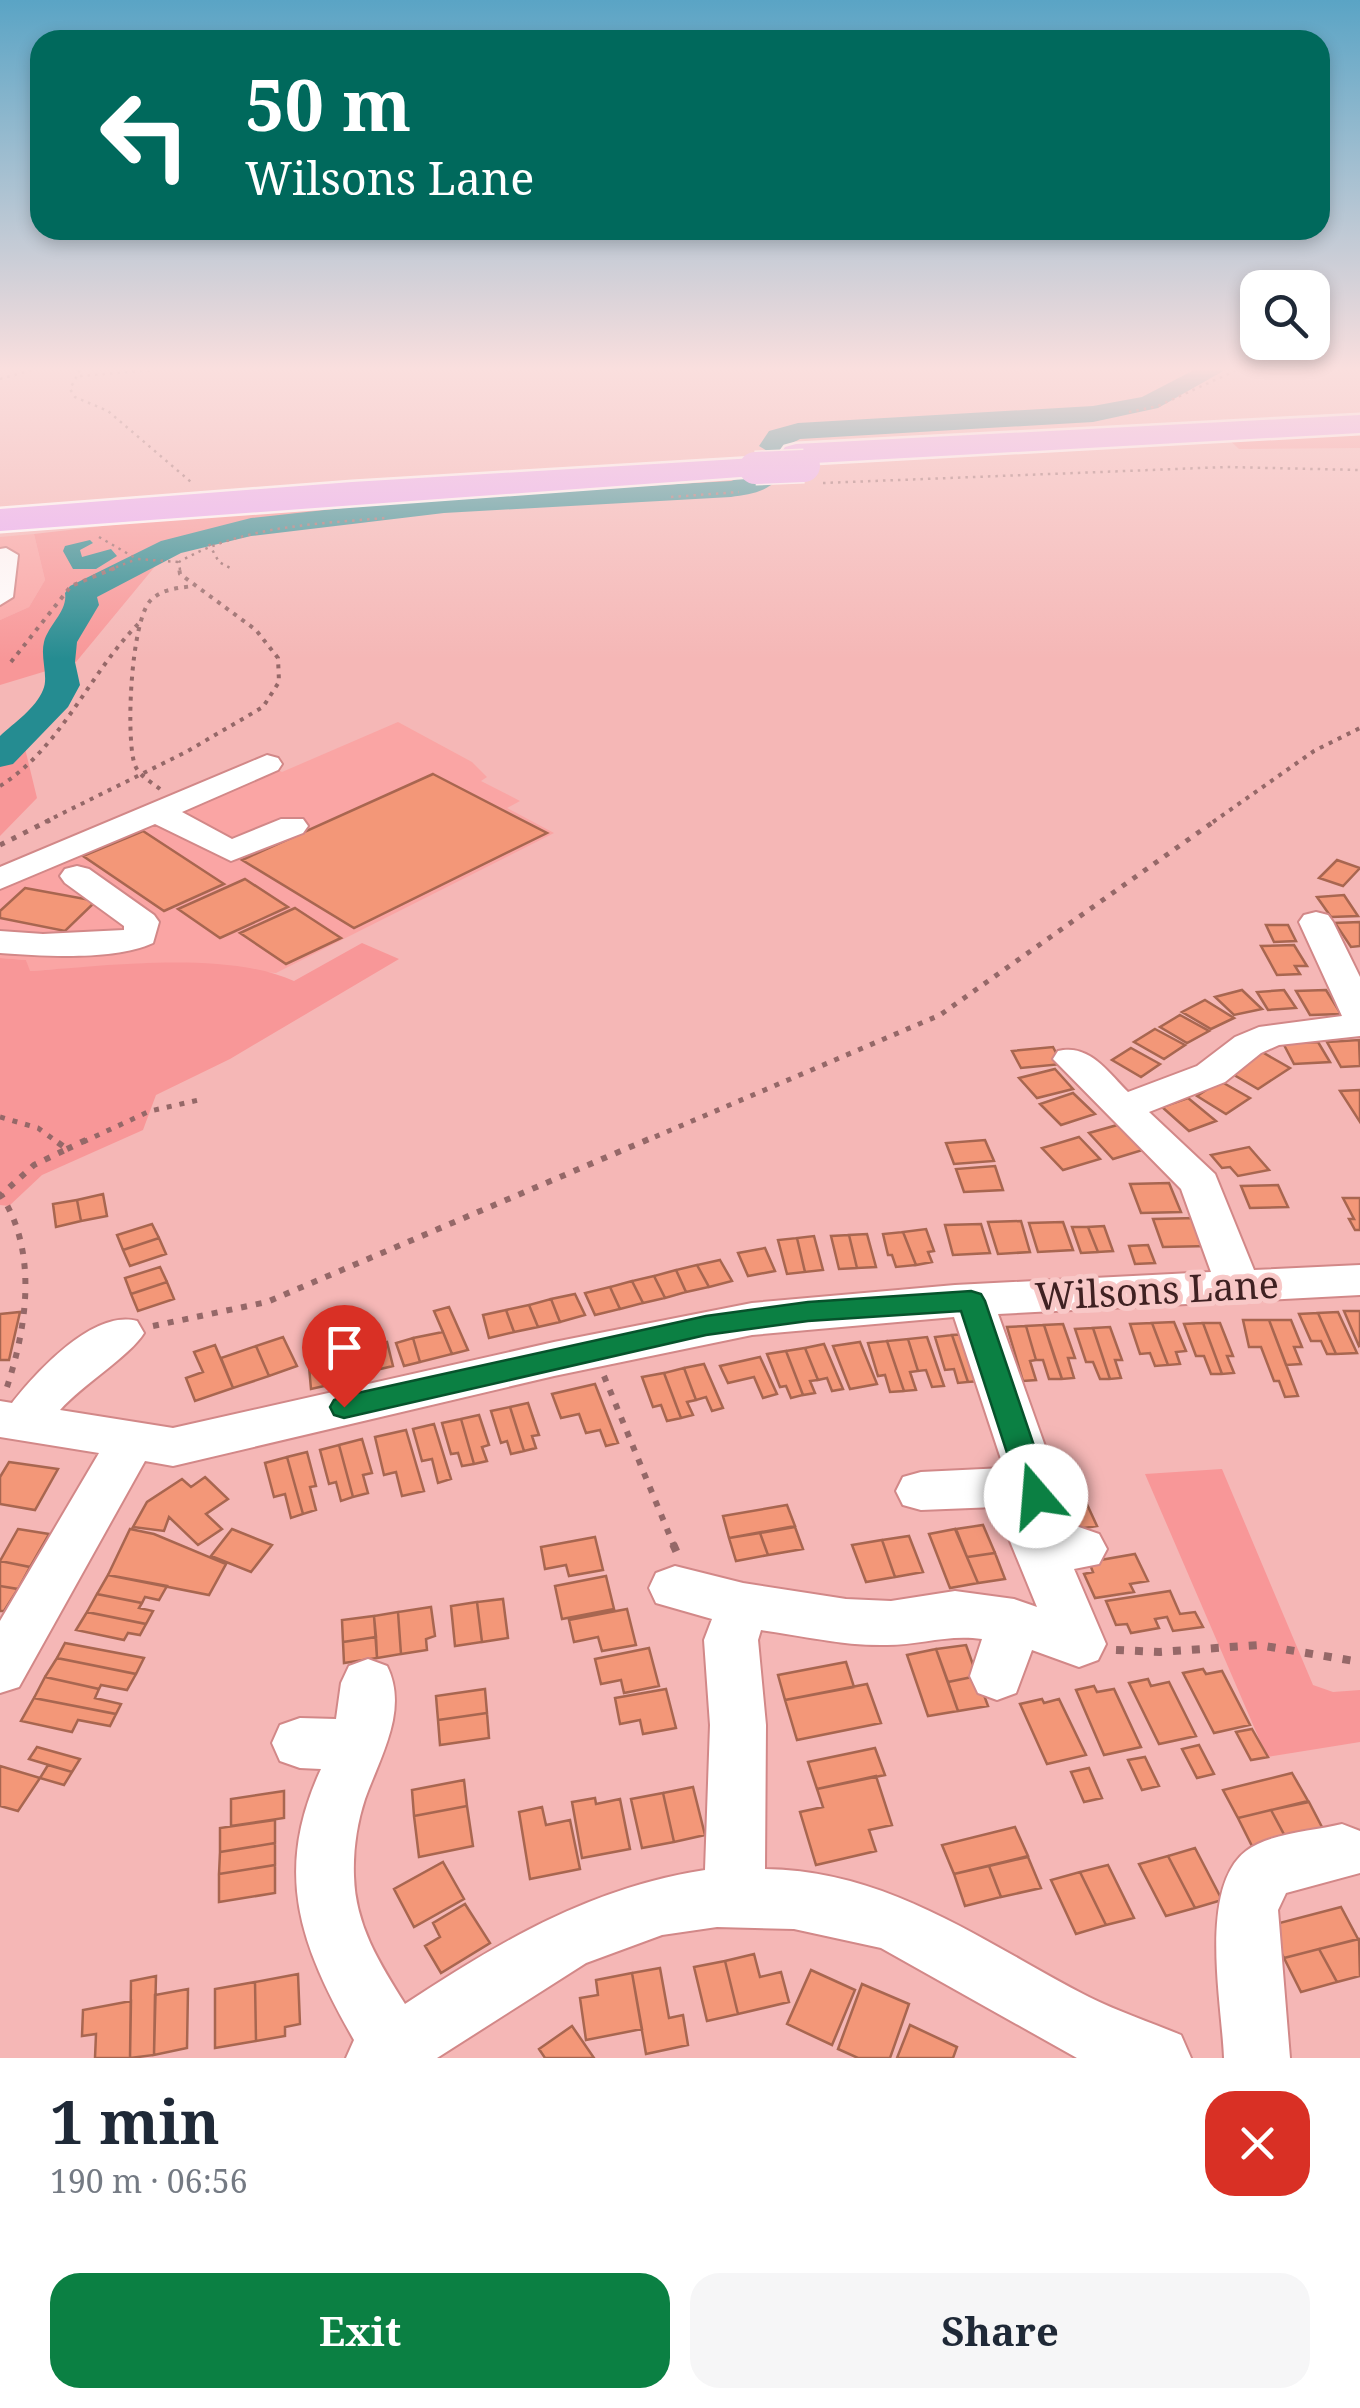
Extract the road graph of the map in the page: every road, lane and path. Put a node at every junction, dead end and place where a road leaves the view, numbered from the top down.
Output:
1 (171, 466) edge
2 (828, 466) edge
3 (887, 466) edge
4 (803, 468) junction
5 (1360, 470) edge
6 (748, 473) junction
7 (198, 493) junction
8 (654, 498) dead end
9 (0, 510) edge
10 (394, 517) dead end
11 (2, 534) edge
12 (90, 537) dead end
13 (209, 544) junction
14 (138, 559) junction
15 (179, 562) junction
16 (232, 569) dead end
17 (196, 586) junction
18 (0, 597) edge
19 (142, 620) junction
20 (10, 662) dead end
21 (1360, 728) edge
22 (267, 764) dead end
23 (0, 786) edge
24 (158, 800) junction
25 (292, 826) dead end
26 (0, 845) edge
27 (77, 876) dead end
28 (0, 880) edge
29 (1316, 922) dead end
30 (0, 942) edge
31 (1353, 1002) edge
32 (1360, 1025) edge
33 (1072, 1059) dead end
34 (204, 1099) dead end
35 (1123, 1108) junction
36 (0, 1117) edge
37 (68, 1148) junction
38 (0, 1195) edge
39 (1360, 1280) edge
40 (1238, 1286) junction
41 (971, 1301) junction
42 (120, 1333) joint
43 (594, 1350) junction
44 (8, 1414) edge
45 (130, 1443) junction
46 (921, 1491) dead end
47 (1081, 1548) dead end
48 (675, 1588) joint
49 (743, 1605) junction
50 (1014, 1621) junction
51 (1079, 1644) junction
52 (1360, 1662) edge
53 (0, 1670) edge
54 (997, 1676) dead end
55 (368, 1683) dead end
56 (300, 1743) dead end
57 (360, 1745) junction
58 (1342, 1852) dead end
59 (736, 1895) junction
60 (387, 2053) edge
61 (1158, 2058) edge
62 (1258, 2058) edge

1 - 7 path
2 - 4 highway
3 - 4 highway
4 - 5 path
4 - 6 highway, bridge
6 - 7 highway
6 - 8 path
6 - 9 highway
7 - 11 highway
10 - 13 path
11 - 18 street
12 - 14 path
13 - 15 path
13 - 16 path
14 - 15 path
14 - 20 path
15 - 17 path
17 - 19 path
17 - 26 path
19 - 23 path
19 - 24 path
21 - 42 path
22 - 24 street
24 - 25 street
24 - 28 street
27 - 30 street
29 - 31 street
32 - 35 street
33 - 35 street
34 - 37 path
35 - 40 street
36 - 37 path
37 - 38 path
38 - 44 path
39 - 40 street, Wilsons Lane
40 - 41 street, Wilsons Lane
41 - 43 street, Wilsons Lane
41 - 47 street
42 - 44 street
43 - 45 street, Wilsons Lane
43 - 48 path
44 - 45 street, Wilsons Lane
45 - 53 street
46 - 51 street
48 - 49 street
49 - 50 street
49 - 59 street
50 - 51 street
50 - 54 street
51 - 52 path
55 - 57 street
56 - 57 street
57 - 60 street
58 - 62 street
59 - 60 street
59 - 61 street

